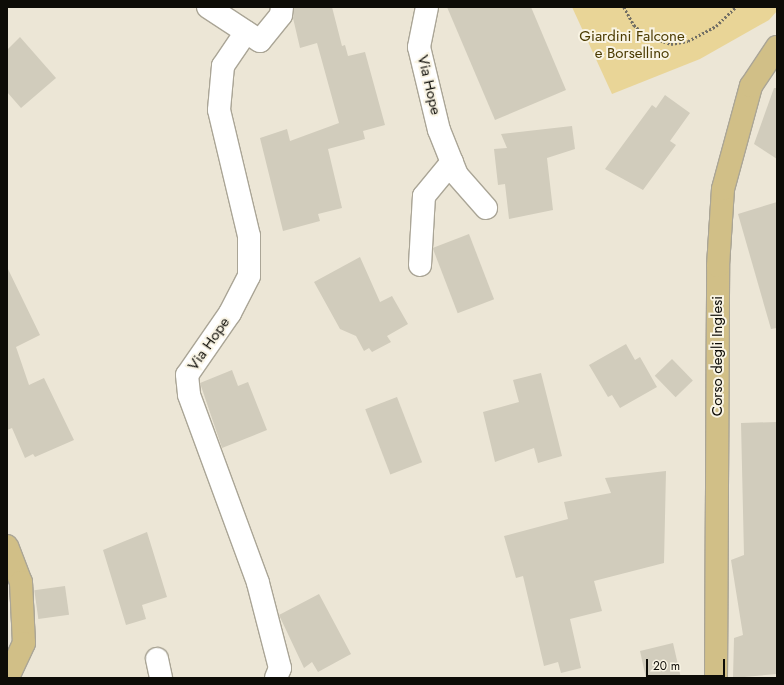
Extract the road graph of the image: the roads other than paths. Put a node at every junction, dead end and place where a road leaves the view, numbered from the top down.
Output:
1 (208, 7) edge
2 (282, 7) edge
3 (427, 7) edge
4 (246, 32) junction
5 (777, 46) edge
6 (452, 162) junction
7 (486, 208) dead end
8 (420, 265) dead end
9 (7, 546) edge
10 (8, 678) edge
11 (276, 678) edge
12 (716, 678) edge

1 - 4 street
2 - 4 street
3 - 6 street, Via Hope
4 - 11 street, Via Hope
5 - 12 main road, Corso degli Inglesi
6 - 7 street, Via Hope
6 - 8 street
9 - 10 main road

